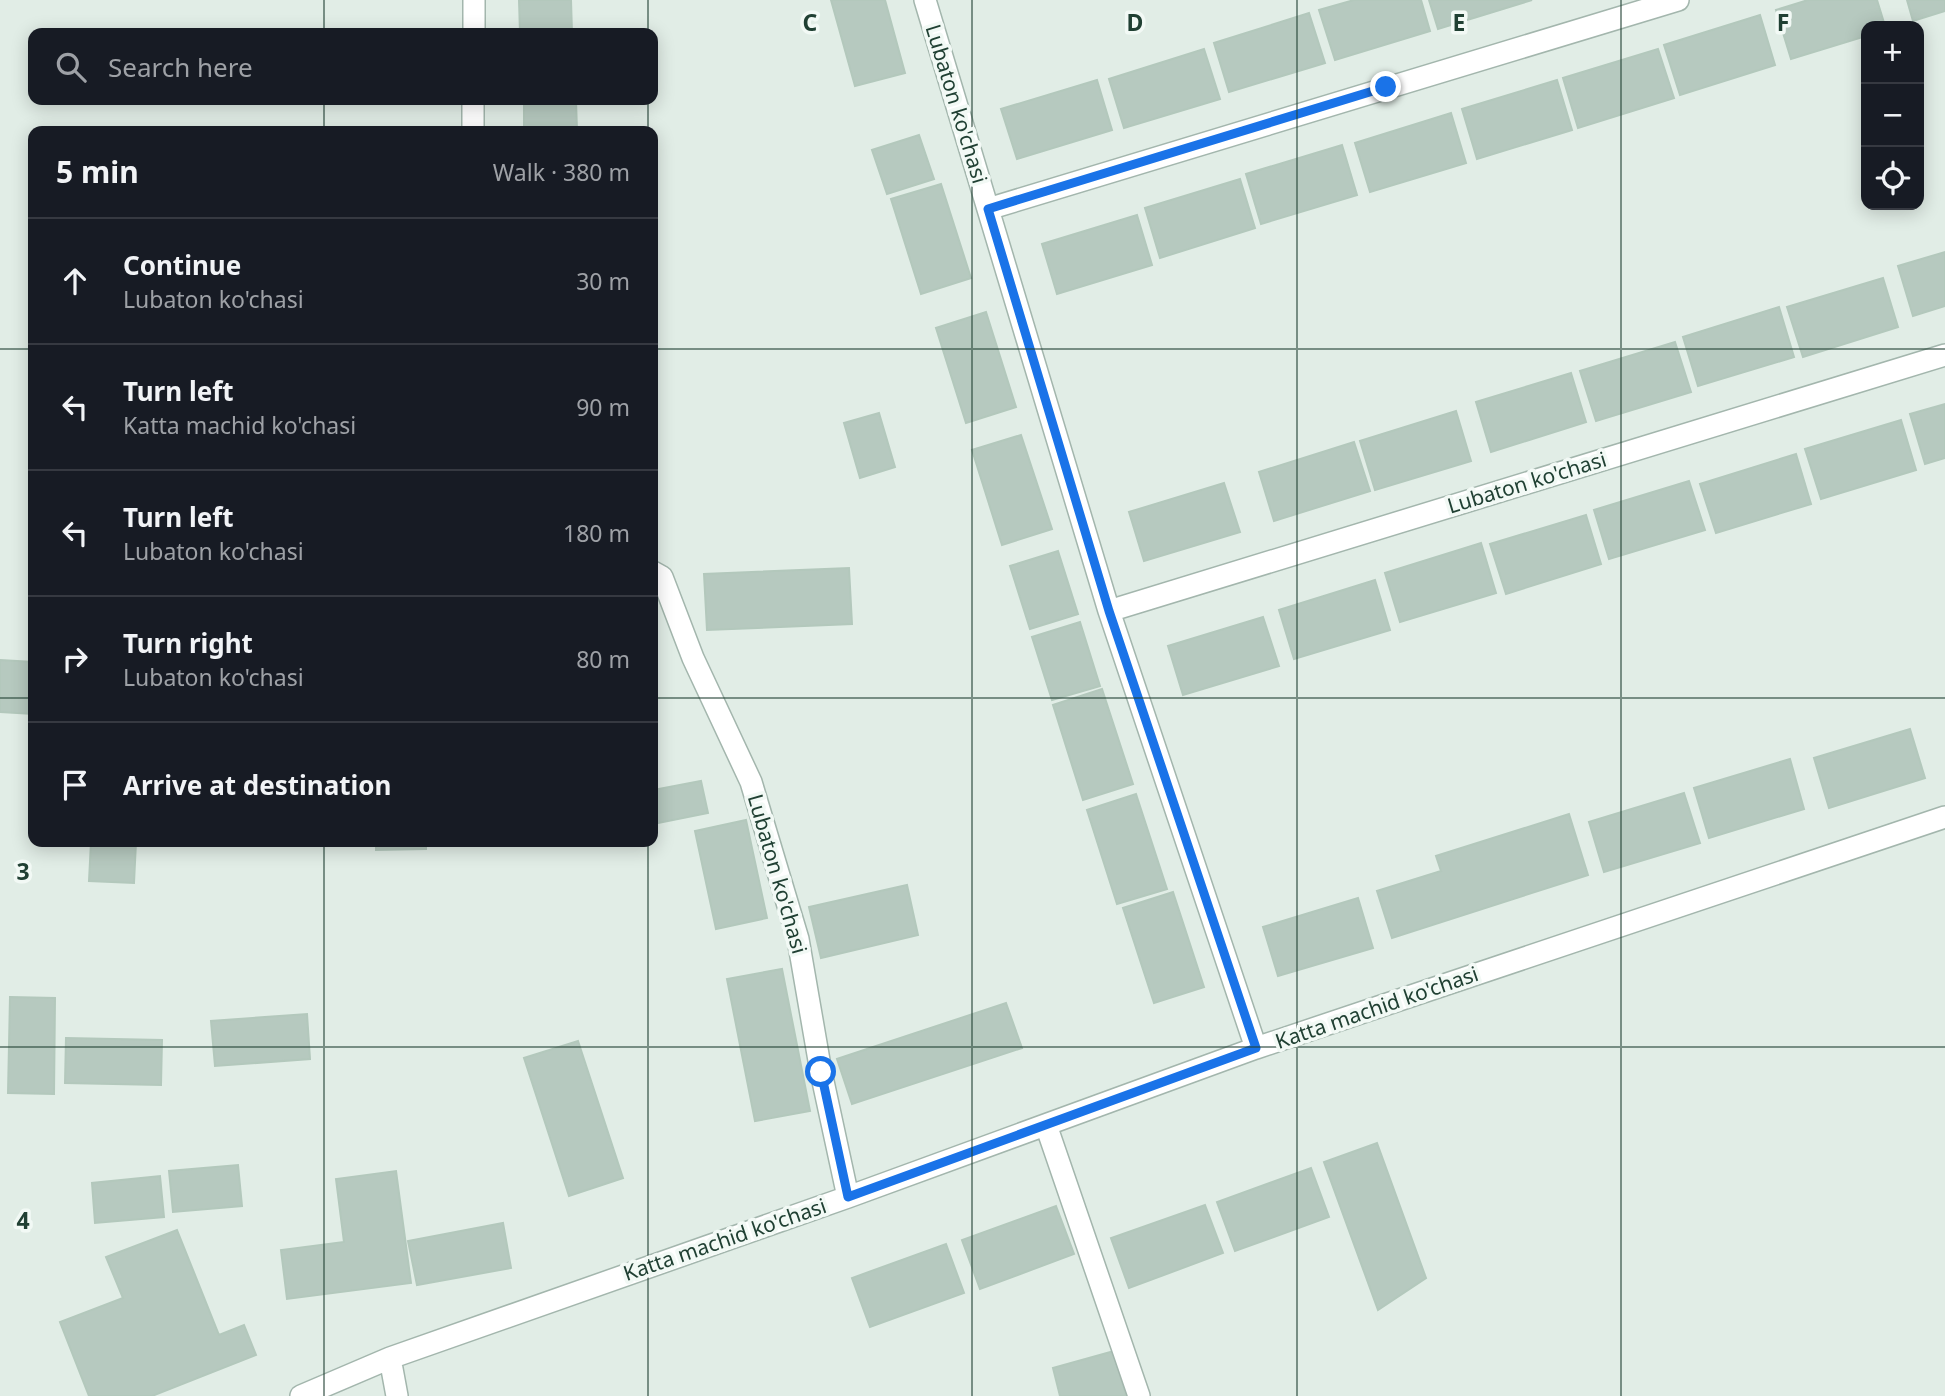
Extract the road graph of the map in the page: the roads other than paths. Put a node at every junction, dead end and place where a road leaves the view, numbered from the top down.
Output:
1 (474, 0) edge
2 (925, 0) edge
3 (1678, 0) edge
4 (474, 28) edge
5 (473, 105) edge
6 (473, 126) edge
7 (988, 209) junction
8 (1945, 355) edge
9 (658, 575) edge
10 (1109, 611) junction
11 (1945, 817) edge
12 (1256, 1048) junction
13 (1046, 1125) junction
14 (848, 1197) junction
15 (390, 1358) junction
16 (301, 1396) edge
17 (397, 1396) edge
18 (1139, 1396) edge

1 - 4 street
2 - 7 street, Lubaton ko'chasi
3 - 7 street, Lubaton ko'chasi
5 - 6 street
7 - 10 street, Lubaton ko'chasi
8 - 10 street, Lubaton ko'chasi
9 - 14 street, Lubaton ko'chasi
10 - 12 street, Lubaton ko'chasi
11 - 12 street, Katta machid ko'chasi
12 - 13 street, Katta machid ko'chasi
13 - 14 street, Katta machid ko'chasi
13 - 18 street
14 - 15 street, Katta machid ko'chasi
15 - 16 street, Katta machid ko'chasi
15 - 17 street

